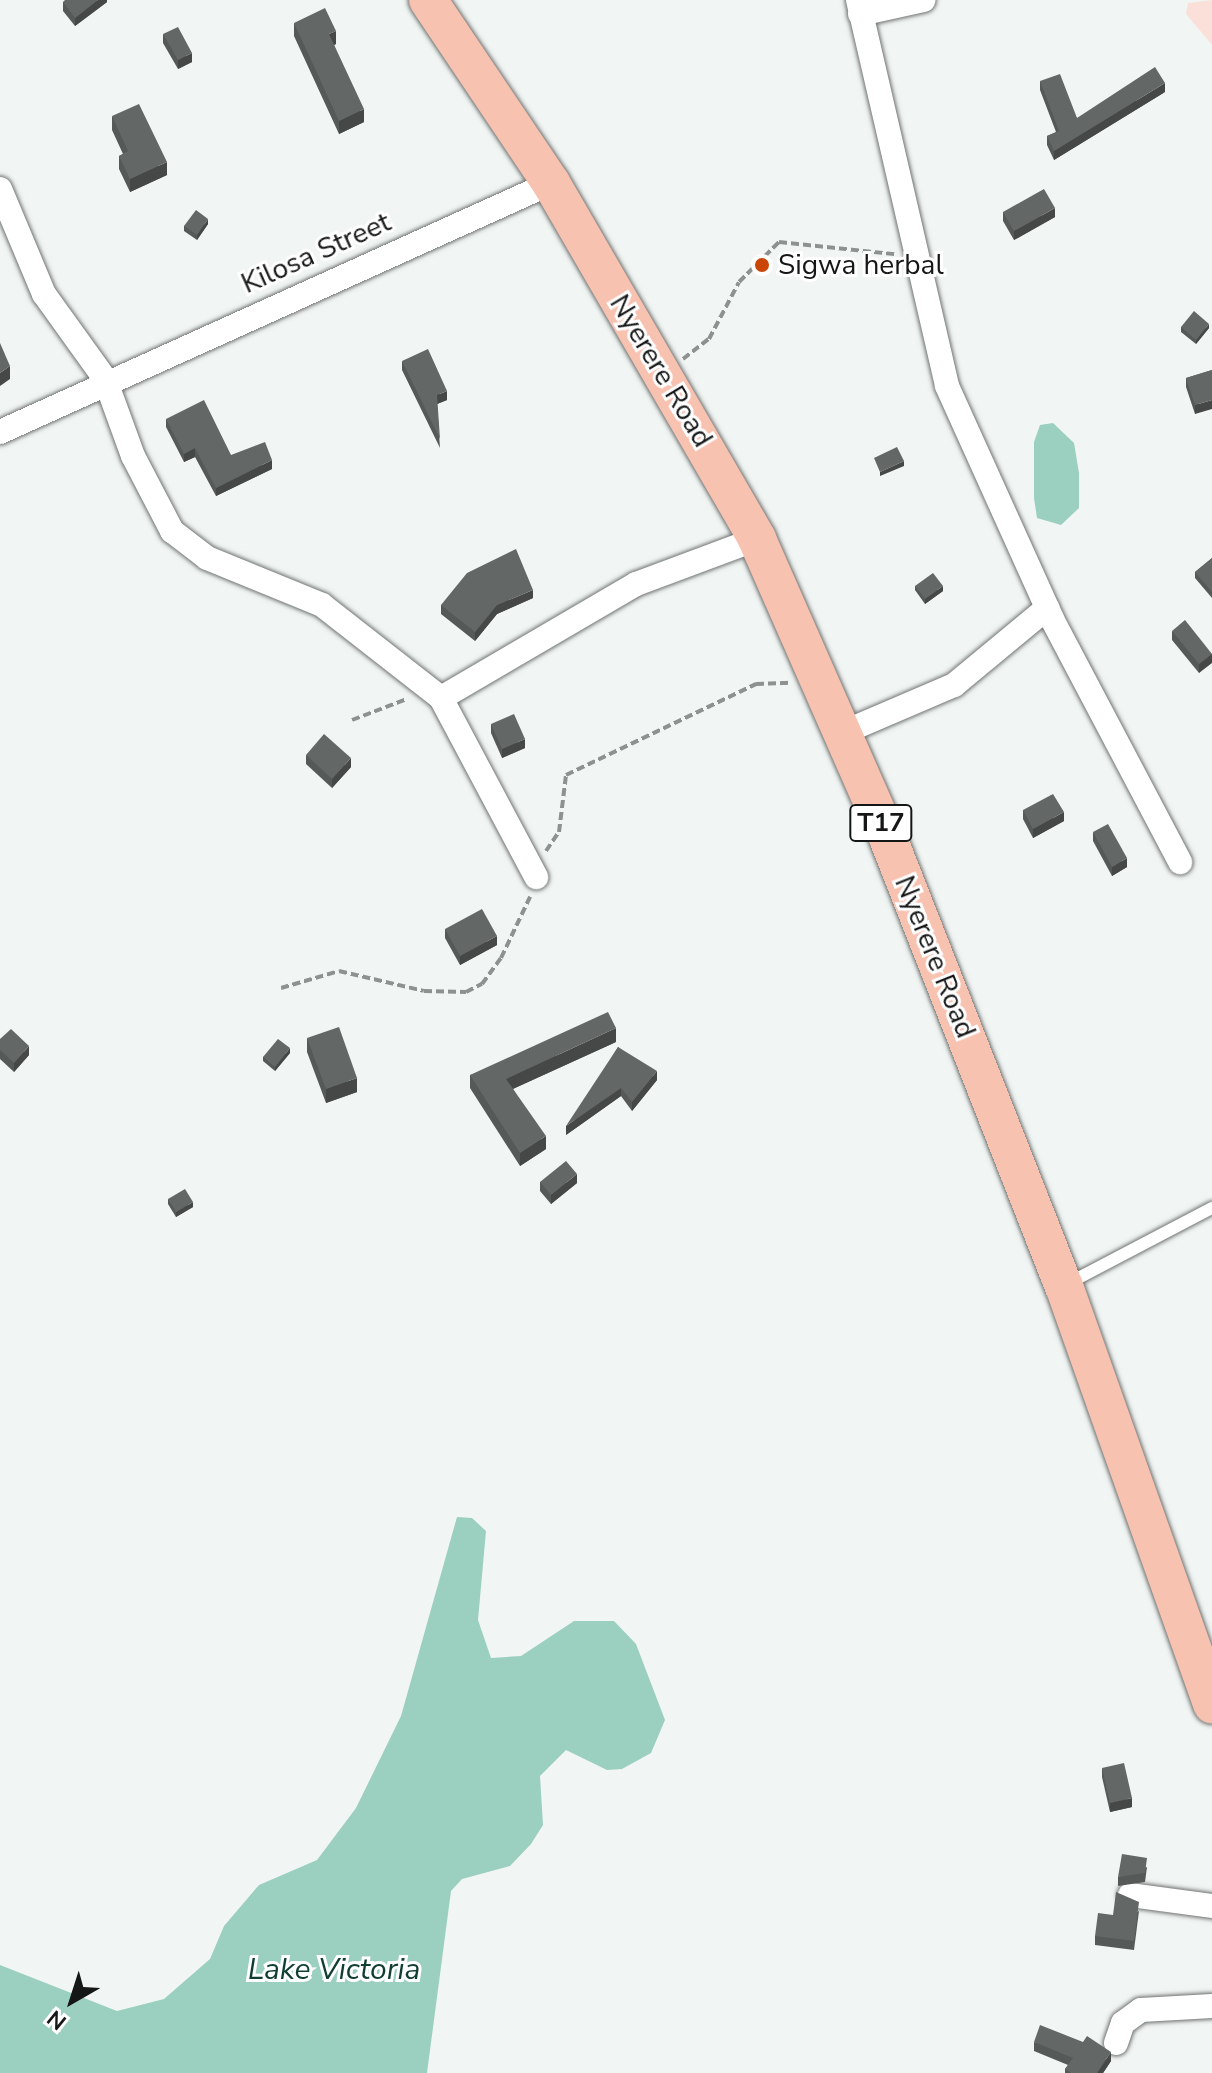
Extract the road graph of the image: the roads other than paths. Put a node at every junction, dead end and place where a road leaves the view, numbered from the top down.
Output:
1 (428, 0) edge
2 (923, 0) edge
3 (859, 7) edge
4 (551, 183) junction
5 (0, 189) edge
6 (105, 379) junction
7 (0, 432) edge
8 (757, 539) junction
9 (1047, 608) junction
10 (441, 698) junction
11 (842, 733) junction
12 (1180, 862) dead end
13 (536, 877) road end
14 (1212, 1208) edge
15 (1064, 1286) junction
16 (1212, 1705) edge
17 (1130, 1895) edge
18 (1212, 1906) edge
19 (1212, 2006) edge
20 (1116, 2043) dead end

1 - 4 main road, Nyerere Road / T17
2 - 3 street
3 - 9 street
4 - 6 street, Kilosa Street
4 - 8 main road, Nyerere Road / T17
5 - 6 street
6 - 7 street, Kilosa Street
6 - 10 street
8 - 10 street
8 - 11 main road, Nyerere Road / T17
9 - 11 street
9 - 12 street
10 - 13 street
11 - 15 main road, Nyerere Road / T17
14 - 15 lane
15 - 16 main road, Nyerere Road / T17
17 - 18 street
19 - 20 street

